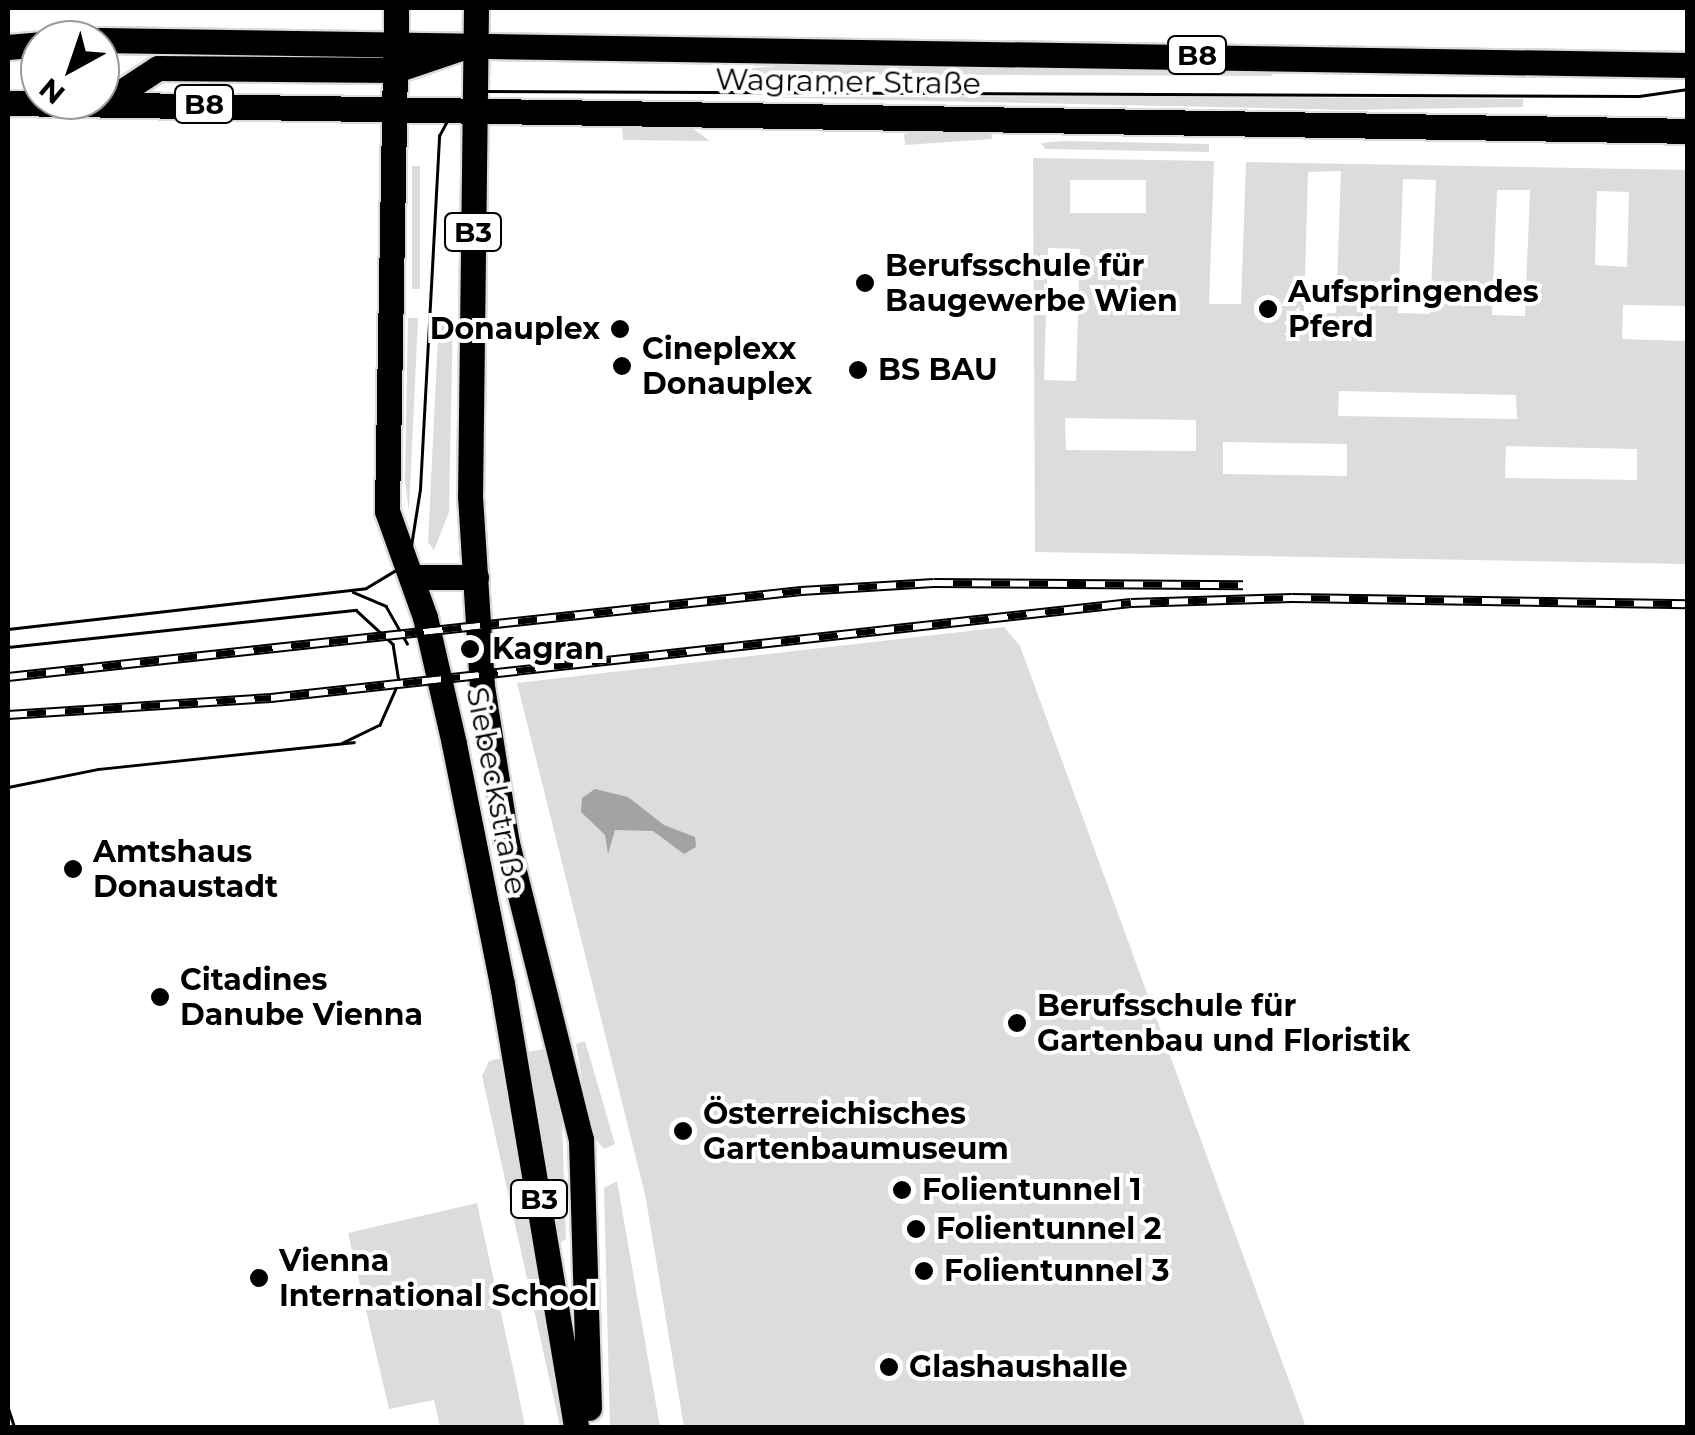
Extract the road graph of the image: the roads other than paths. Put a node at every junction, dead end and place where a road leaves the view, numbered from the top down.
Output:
1 (396, 8) edge
2 (476, 8) edge
3 (120, 40) edge
4 (396, 42) junction
5 (476, 43) junction
6 (1688, 65) edge
7 (396, 70) junction
8 (120, 93) edge
9 (120, 102) edge
10 (396, 108) junction
11 (475, 111) junction
12 (1688, 132) edge
13 (476, 576) junction
14 (412, 577) junction
15 (576, 1428) edge
16 (592, 1428) edge

1 - 4 main road, B3
2 - 5 main road, B3
3 - 4 main road, Wagramer Straße / B8
4 - 5 main road, Wagramer Straße / B8
4 - 7 main road, B3
5 - 6 main road, Wagramer Straße / B8
5 - 7 main road
5 - 11 main road, B3
7 - 8 main road
7 - 10 main road, B3
9 - 10 main road, Wagramer Straße / B8
10 - 11 main road, Wagramer Straße / B8
10 - 14 main road, Siebeckstraße / B3
11 - 12 main road, Wagramer Straße / B8
11 - 13 main road, Siebeckstraße / B3
13 - 14 main road
13 - 16 main road, Siebeckstraße / B3
14 - 15 main road, Siebeckstraße / B3

